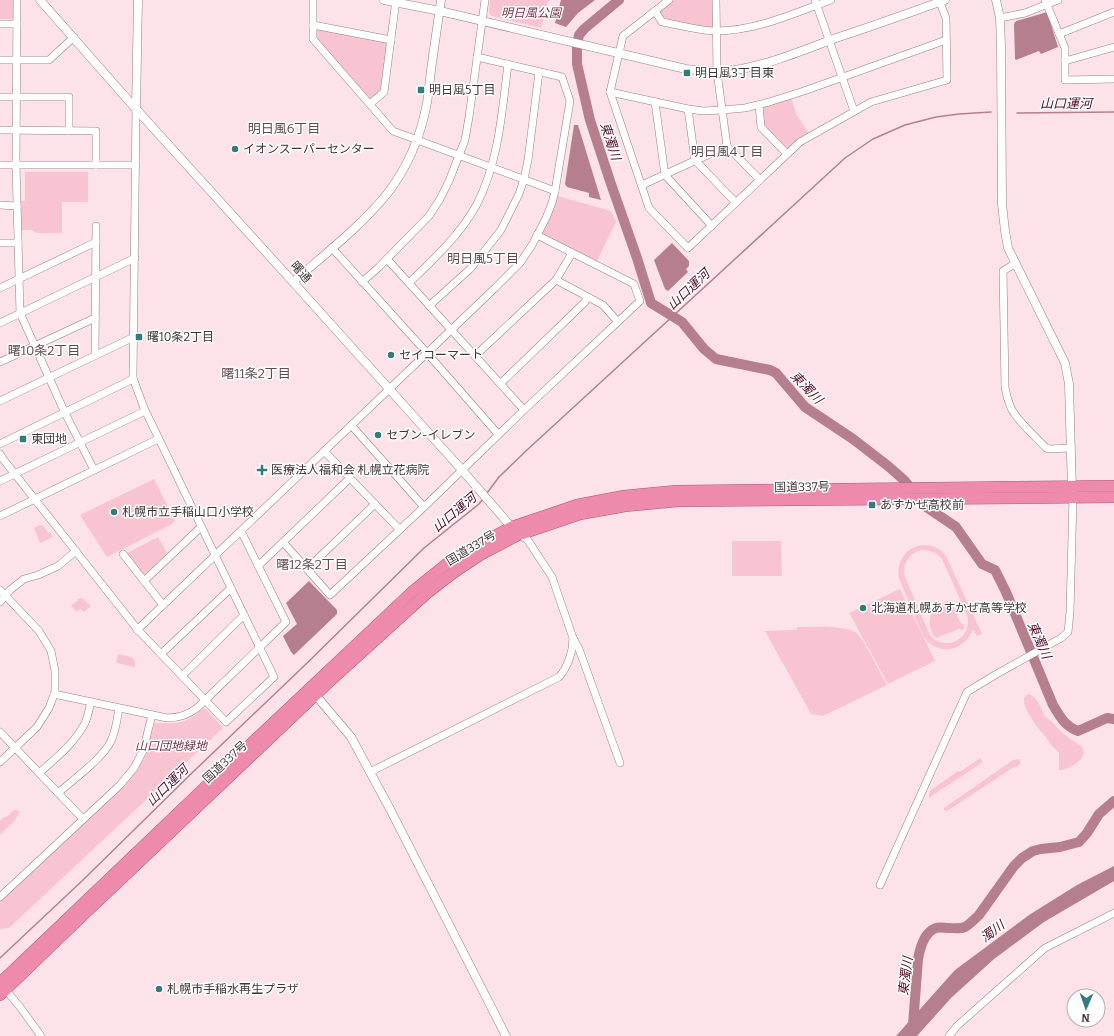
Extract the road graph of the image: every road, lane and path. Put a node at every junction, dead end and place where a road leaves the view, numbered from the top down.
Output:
1 (17, 0) edge
2 (40, 0) edge
3 (138, 0) edge
4 (313, 0) edge
5 (384, 0) edge
6 (442, 0) edge
7 (485, 0) edge
8 (669, 0) edge
9 (716, 0) edge
10 (831, 0) edge
11 (996, 0) edge
12 (1058, 0) edge
13 (396, 1) edge
14 (941, 1) edge
15 (1046, 2) edge
16 (816, 3) edge
17 (440, 11) junction
18 (655, 11) junction
19 (1114, 12) edge
20 (1000, 18) junction
21 (482, 21) junction
22 (0, 24) edge
23 (17, 24) junction
24 (313, 26) junction
25 (717, 31) junction
26 (1059, 34) junction
27 (74, 37) junction
28 (391, 40) junction
29 (946, 40) junction
30 (829, 41) junction
31 (1114, 47) edge
32 (619, 53) junction
33 (477, 57) junction
34 (0, 60) edge
35 (17, 60) junction
36 (1065, 61) junction
37 (508, 64) junction
38 (539, 72) junction
39 (717, 72) junction
40 (842, 78) junction
41 (1114, 79) edge
42 (610, 92) junction
43 (0, 97) edge
44 (16, 97) junction
45 (655, 102) junction
46 (370, 104) junction
47 (758, 105) junction
48 (136, 109) junction
49 (688, 109) junction
50 (722, 110) junction
51 (854, 111) junction
52 (0, 130) edge
53 (16, 130) junction
54 (69, 131) junction
55 (416, 139) junction
56 (727, 146) junction
57 (787, 154) junction
58 (459, 155) junction
59 (695, 160) junction
60 (0, 164) edge
61 (16, 165) junction
62 (96, 165) junction
63 (136, 166) junction
64 (492, 167) junction
65 (665, 175) junction
66 (524, 179) junction
67 (760, 180) junction
68 (642, 185) junction
69 (555, 191) junction
70 (736, 203) junction
71 (0, 206) edge
72 (17, 206) junction
73 (96, 226) dead end
74 (712, 226) junction
75 (537, 235) junction
76 (96, 242) junction
77 (0, 243) edge
78 (18, 243) junction
79 (332, 248) junction
80 (572, 253) junction
81 (135, 258) junction
82 (387, 259) junction
83 (1016, 263) junction
84 (96, 277) junction
85 (19, 279) junction
86 (556, 280) junction
87 (293, 282) junction
88 (362, 282) junction
89 (409, 283) junction
90 (0, 288) edge
91 (587, 297) junction
92 (430, 306) junction
93 (20, 313) junction
94 (95, 318) junction
95 (618, 322) junction
96 (0, 323) edge
97 (451, 330) junction
98 (134, 337) junction
99 (35, 346) junction
100 (427, 353) junction
101 (95, 355) junction
102 (475, 356) junction
103 (0, 362) edge
104 (49, 377) junction
105 (132, 378) junction
106 (500, 384) junction
107 (389, 389) junction
108 (0, 401) edge
109 (524, 410) junction
110 (145, 411) junction
111 (65, 413) junction
112 (351, 425) junction
113 (498, 434) junction
114 (158, 439) junction
115 (80, 443) junction
116 (0, 444) edge
117 (1070, 448) junction
118 (324, 451) junction
119 (0, 454) edge
120 (94, 470) junction
121 (462, 470) junction
122 (15, 474) junction
123 (350, 478) junction
124 (0, 481) edge
125 (1114, 486) edge
126 (1072, 492) junction
127 (1114, 497) edge
128 (34, 499) junction
129 (375, 504) junction
130 (424, 507) junction
131 (0, 516) edge
132 (201, 527) junction
133 (399, 529) junction
134 (240, 531) junction
135 (515, 531) junction
136 (283, 542) junction
137 (76, 552) junction
138 (123, 554) dead end
139 (215, 556) junction
140 (258, 566) junction
141 (307, 569) junction
142 (144, 580) junction
143 (231, 588) junction
144 (3, 593) edge
145 (0, 602) edge
146 (163, 605) junction
147 (244, 615) junction
148 (137, 630) junction
149 (573, 638) junction
150 (260, 648) junction
151 (161, 654) junction
152 (182, 676) junction
153 (312, 691) junction
154 (54, 694) junction
155 (205, 700) junction
156 (91, 702) junction
157 (119, 708) junction
158 (152, 715) junction
159 (0, 732) edge
160 (15, 748) junction
161 (0, 762) edge
162 (620, 763) dead end
163 (370, 772) junction
164 (39, 773) junction
165 (58, 793) junction
166 (83, 819) junction
167 (880, 885) dead end
168 (0, 897) edge
169 (1114, 913) edge
170 (1, 988) edge
171 (42, 1036) edge
172 (506, 1036) edge
173 (949, 1036) edge

1 - 23 street
2 - 27 street, 曙通
3 - 48 street
4 - 24 street
5 - 13 street
6 - 17 street
7 - 21 street
8 - 18 street
9 - 25 street
10 - 16 street
11 - 20 street
12 - 15 street
13 - 17 street
13 - 28 street
14 - 29 street
14 - 30 street
15 - 20 street
15 - 26 street
16 - 25 street
16 - 30 street
17 - 21 street
17 - 55 street
18 - 25 street
18 - 32 street
19 - 26 street
20 - 83 street
21 - 32 street
21 - 33 street
22 - 23 street
23 - 35 street
24 - 28 street
24 - 46 street
25 - 39 street
26 - 36 street
27 - 35 street
27 - 48 street, 曙通
28 - 46 street
29 - 40 street
29 - 51 street
30 - 39 street
30 - 40 street
31 - 36 street
32 - 39 street
32 - 42 street
33 - 37 street
33 - 58 street
34 - 35 street
35 - 44 street
36 - 41 street
37 - 38 street
37 - 64 street
38 - 66 street
38 - 69 street
39 - 50 street
40 - 47 street
40 - 51 street
42 - 45 street
42 - 68 street
43 - 44 street
44 - 53 street
44 - 54 street
45 - 49 street
45 - 65 street
46 - 55 street
47 - 50 street
47 - 57 street
48 - 63 street
48 - 87 street, 曙通
49 - 50 street
49 - 59 street
50 - 56 street
51 - 57 street
52 - 53 street
53 - 54 street
53 - 61 street
54 - 62 street
55 - 58 street
55 - 79 street
56 - 59 street
56 - 67 street
57 - 67 street
58 - 64 street
58 - 82 street
59 - 65 street
59 - 70 street
60 - 61 street
61 - 62 street
61 - 72 street
62 - 63 street
63 - 81 street
64 - 66 street
64 - 89 street
65 - 68 street
65 - 74 street
66 - 69 street
66 - 92 street
67 - 70 street
68 - 74 street
69 - 75 street
70 - 74 street
71 - 72 street
72 - 78 street
73 - 76 street
75 - 80 street
75 - 97 street
76 - 84 street
76 - 85 street
77 - 78 street
78 - 85 street
79 - 87 street
79 - 88 street
80 - 86 street
80 - 95 street
81 - 84 street
81 - 98 street
82 - 88 street
82 - 89 street
83 - 117 street
83 - 117 street
84 - 93 street
84 - 94 street
85 - 90 street
85 - 93 street
86 - 91 street
86 - 102 street
87 - 107 street, 曙通
88 - 100 street
89 - 92 street
91 - 95 street
91 - 106 street
92 - 97 street
93 - 96 street
93 - 99 street
94 - 99 street
94 - 101 street
95 - 109 street
97 - 100 street
97 - 102 street
98 - 101 street
98 - 105 street
99 - 103 street
99 - 104 street
100 - 107 street
100 - 113 street
101 - 104 street
102 - 106 street
104 - 108 street
104 - 111 street
105 - 110 street
105 - 111 street
106 - 109 street
107 - 112 street
107 - 121 street, 曙通
109 - 113 street
110 - 114 street
110 - 115 street
111 - 115 street
111 - 116 street
112 - 118 street
112 - 130 street
113 - 121 street
114 - 120 street
114 - 132 street
115 - 120 street
115 - 122 street
117 - 126 street
118 - 123 street
118 - 134 street
119 - 122 street
120 - 128 street
121 - 130 street
121 - 135 street, 曙通
122 - 124 street
122 - 128 street
123 - 129 street
123 - 136 street
125 - 126 highway, 国道337号
126 - 127 highway, 国道337号
126 - 135 highway, 国道337号
126 - 135 highway, 国道337号
126 - 167 street
128 - 131 street
128 - 137 street
129 - 133 street
129 - 141 street
130 - 133 street
132 - 139 street
132 - 142 street
133 - 141 street
134 - 139 street
134 - 140 street
135 - 149 street
135 - 153 highway, 国道337号
136 - 140 street
136 - 141 street
137 - 144 street
137 - 148 street
138 - 142 street
139 - 143 street
139 - 146 street
140 - 150 street
142 - 146 street
143 - 147 street
143 - 151 street
144 - 145 street
144 - 154 street
146 - 148 street
147 - 150 street
147 - 152 street
148 - 151 street
149 - 162 street
149 - 163 street
150 - 155 street
150 - 155 street
151 - 152 street
152 - 155 street
153 - 163 street
153 - 170 highway, 国道337号
154 - 156 street
154 - 160 street
155 - 158 street
156 - 157 street
156 - 164 street
157 - 158 street
157 - 165 street
158 - 166 street
159 - 160 street
160 - 161 street
160 - 164 street
163 - 172 street
164 - 165 street
165 - 166 street
166 - 168 street
169 - 173 street
170 - 171 street

